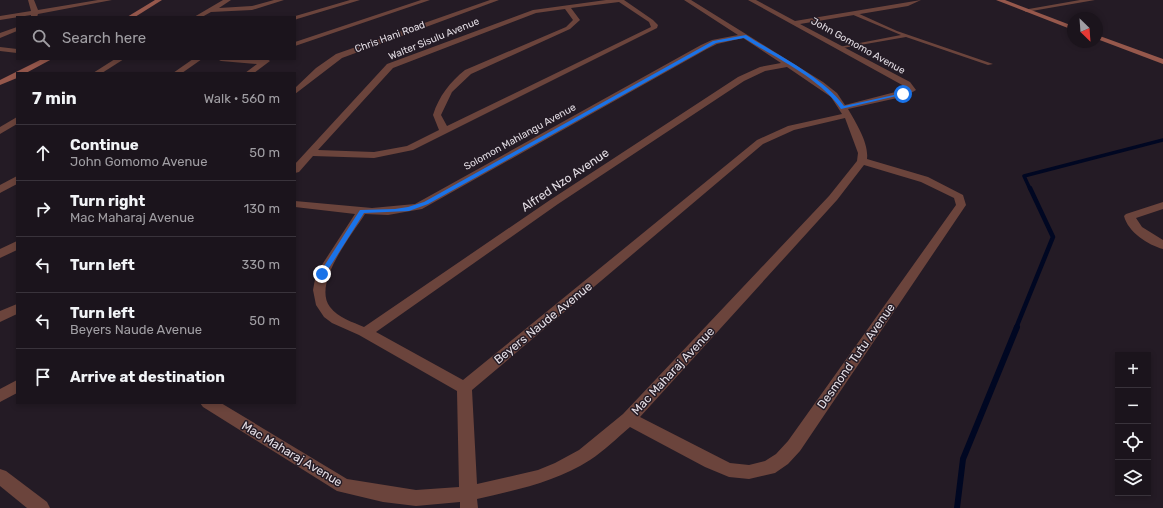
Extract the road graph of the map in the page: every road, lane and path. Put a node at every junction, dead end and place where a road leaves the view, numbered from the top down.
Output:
1 (31, 0) edge
2 (108, 0) edge
3 (159, 0) edge
4 (228, 0) edge
5 (281, 0) edge
6 (357, 0) edge
7 (427, 0) edge
8 (496, 0) edge
9 (621, 0) edge
10 (687, 0) edge
11 (918, 0) edge
12 (999, 0) edge
13 (1092, 0) edge
14 (753, 1) edge
15 (768, 1) edge
16 (567, 7) junction
17 (209, 10) junction
18 (1026, 10) junction
19 (853, 13) junction
20 (35, 14) edge
21 (16, 16) edge
22 (18, 16) edge
23 (132, 16) edge
24 (199, 16) edge
25 (0, 18) edge
26 (296, 18) edge
27 (793, 23) junction
28 (1067, 26) edge
29 (16, 29) edge
30 (0, 36) edge
31 (745, 36) junction
32 (907, 36) junction
33 (1103, 39) edge
34 (296, 44) edge
35 (839, 48) junction
36 (0, 49) edge
37 (16, 51) edge
38 (46, 60) edge
39 (118, 60) edge
40 (196, 60) edge
41 (244, 60) edge
42 (266, 61) edge
43 (1163, 62) edge
44 (788, 64) junction
45 (990, 64) dead end
46 (22, 72) edge
47 (98, 72) edge
48 (178, 72) edge
49 (250, 72) edge
50 (16, 75) edge
51 (0, 83) edge
52 (296, 91) edge
53 (845, 112) junction
54 (16, 121) edge
55 (0, 131) edge
56 (444, 131) junction
57 (311, 153) junction
58 (862, 161) junction
59 (296, 169) edge
60 (16, 180) edge
61 (0, 190) edge
62 (296, 204) edge
63 (1163, 205) edge
64 (362, 211) junction
65 (1163, 245) edge
66 (16, 246) edge
67 (0, 254) edge
68 (16, 309) edge
69 (0, 317) edge
70 (365, 333) junction
71 (16, 387) edge
72 (464, 388) junction
73 (0, 396) edge
74 (210, 404) edge
75 (629, 419) junction
76 (0, 476) edge
77 (468, 501) edge
78 (41, 508) edge

1 - 20 street
2 - 20 street
3 - 23 street
4 - 17 street
5 - 17 street
6 - 26 street
7 - 34 street
8 - 52 street, Chris Hani Road
9 - 16 street, Walter Sisulu Avenue
9 - 56 street
10 - 31 street
11 - 19 street
12 - 18 street
13 - 18 street
14 - 15 street
14 - 27 street, John Gomomo Avenue
16 - 56 street
16 - 57 street, Walter Sisulu Avenue
17 - 24 street
18 - 28 street
19 - 27 street
19 - 32 lane
20 - 22 street
21 - 25 street
27 - 35 street, John Gomomo Avenue
29 - 30 street
31 - 44 street
31 - 64 street, Solomon Mahlangu Avenue
32 - 35 lane
32 - 45 lane
33 - 43 street
35 - 53 street, John Gomomo Avenue
36 - 37 street
38 - 46 street
39 - 47 street
40 - 48 street
41 - 42 street
42 - 49 street
44 - 53 street
44 - 70 street, Alfred Nzo Avenue
50 - 51 street
53 - 58 street
53 - 72 street, Beyers Naude Avenue
54 - 55 street
56 - 57 street
57 - 59 street, Walter Sisulu Avenue
58 - 75 street, Mac Maharaj Avenue
58 - 75 street, Desmond Tutu Avenue
60 - 61 street
62 - 64 street, Solomon Mahlangu Avenue
63 - 65 street
64 - 70 street
66 - 67 street
68 - 69 street
70 - 72 street
71 - 73 street
72 - 77 street
74 - 77 street, Mac Maharaj Avenue
75 - 77 street, Mac Maharaj Avenue
76 - 78 street

